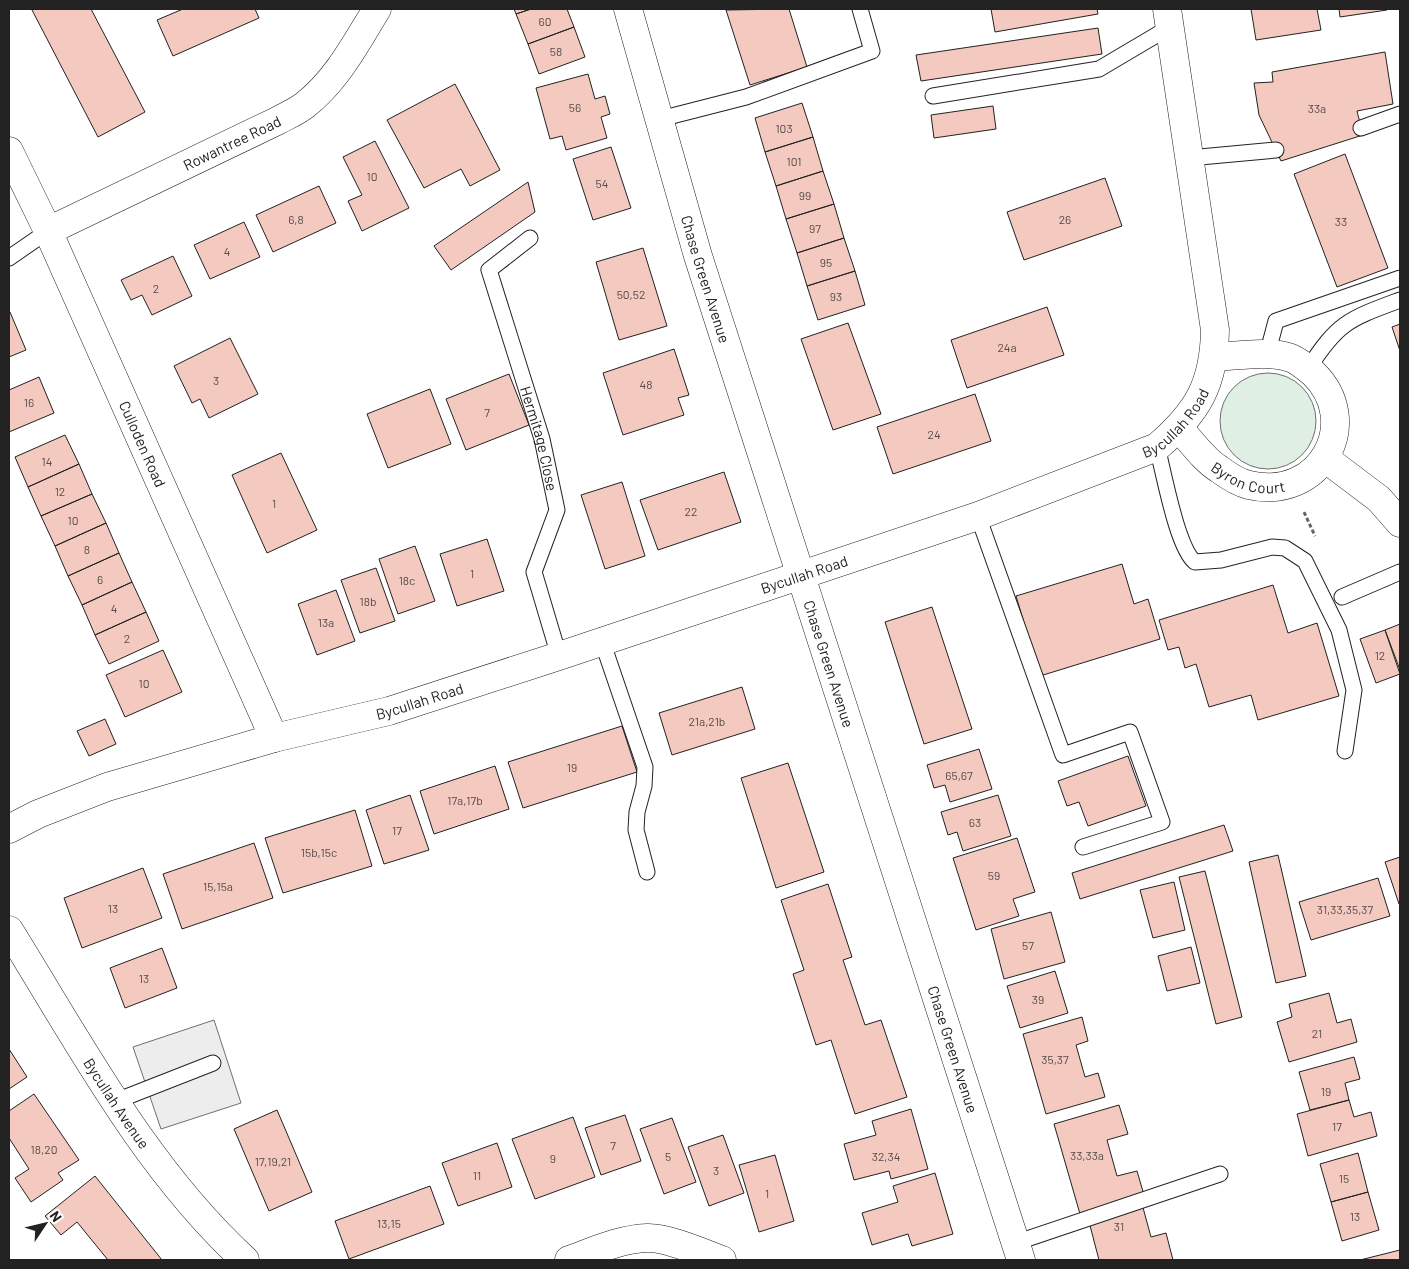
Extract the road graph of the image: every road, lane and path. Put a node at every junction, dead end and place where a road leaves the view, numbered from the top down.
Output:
1 (377, 9) edge
2 (628, 9) edge
3 (860, 9) edge
4 (1168, 18) edge
5 (933, 96) dead end
6 (1400, 114) edge
7 (660, 119) junction
8 (1361, 128) dead end
9 (1276, 150) dead end
10 (9, 151) edge
11 (1189, 158) junction
12 (48, 231) junction
13 (530, 238) dead end
14 (9, 258) edge
15 (1400, 278) edge
16 (1400, 300) edge
17 (1266, 355) junction
18 (1215, 356) junction
19 (1308, 369) junction
20 (1179, 428) junction
21 (1158, 447) junction
22 (1326, 459) junction
23 (978, 516) junction
24 (1400, 523) edge
25 (1400, 572) edge
26 (799, 576) junction
27 (1342, 597) dead end
28 (602, 641) junction
29 (559, 656) junction
30 (274, 738) junction
31 (1345, 751) dead end
32 (9, 829) edge
33 (1083, 847) dead end
34 (647, 872) dead end
35 (9, 930) edge
36 (213, 1063) dead end
37 (116, 1101) junction
38 (1220, 1174) dead end
39 (1018, 1251) edge
40 (244, 1260) edge
41 (569, 1260) edge
42 (722, 1260) edge

1 - 12 street, Rowantree Road
2 - 7 street, Chase Green Avenue
3 - 7 lane
4 - 5 lane
4 - 11 street, Bycullah Road
6 - 8 lane
7 - 26 street, Chase Green Avenue
9 - 11 lane
10 - 12 street, Culloden Road
11 - 18 street, Bycullah Road
12 - 14 lane
12 - 30 street, Culloden Road
13 - 29 lane, Hermitage Close
15 - 17 lane
16 - 19 lane
17 - 18 street, Byron Court
17 - 19 street, Byron Court
18 - 20 street, Bycullah Road
19 - 22 street, Byron Court
20 - 21 street, Bycullah Road
20 - 22 street, Byron Court
21 - 23 street, Bycullah Road
21 - 31 lane
22 - 24 street
23 - 26 street, Bycullah Road
23 - 33 lane
25 - 27 lane
26 - 28 street, Bycullah Road
26 - 39 street, Chase Green Avenue
28 - 29 street, Bycullah Road
28 - 34 lane
29 - 30 street, Bycullah Road
30 - 32 street, Bycullah Road
35 - 37 street, Bycullah Avenue
36 - 37 lane
37 - 40 street, Bycullah Avenue
38 - 39 lane
41 - 42 street

